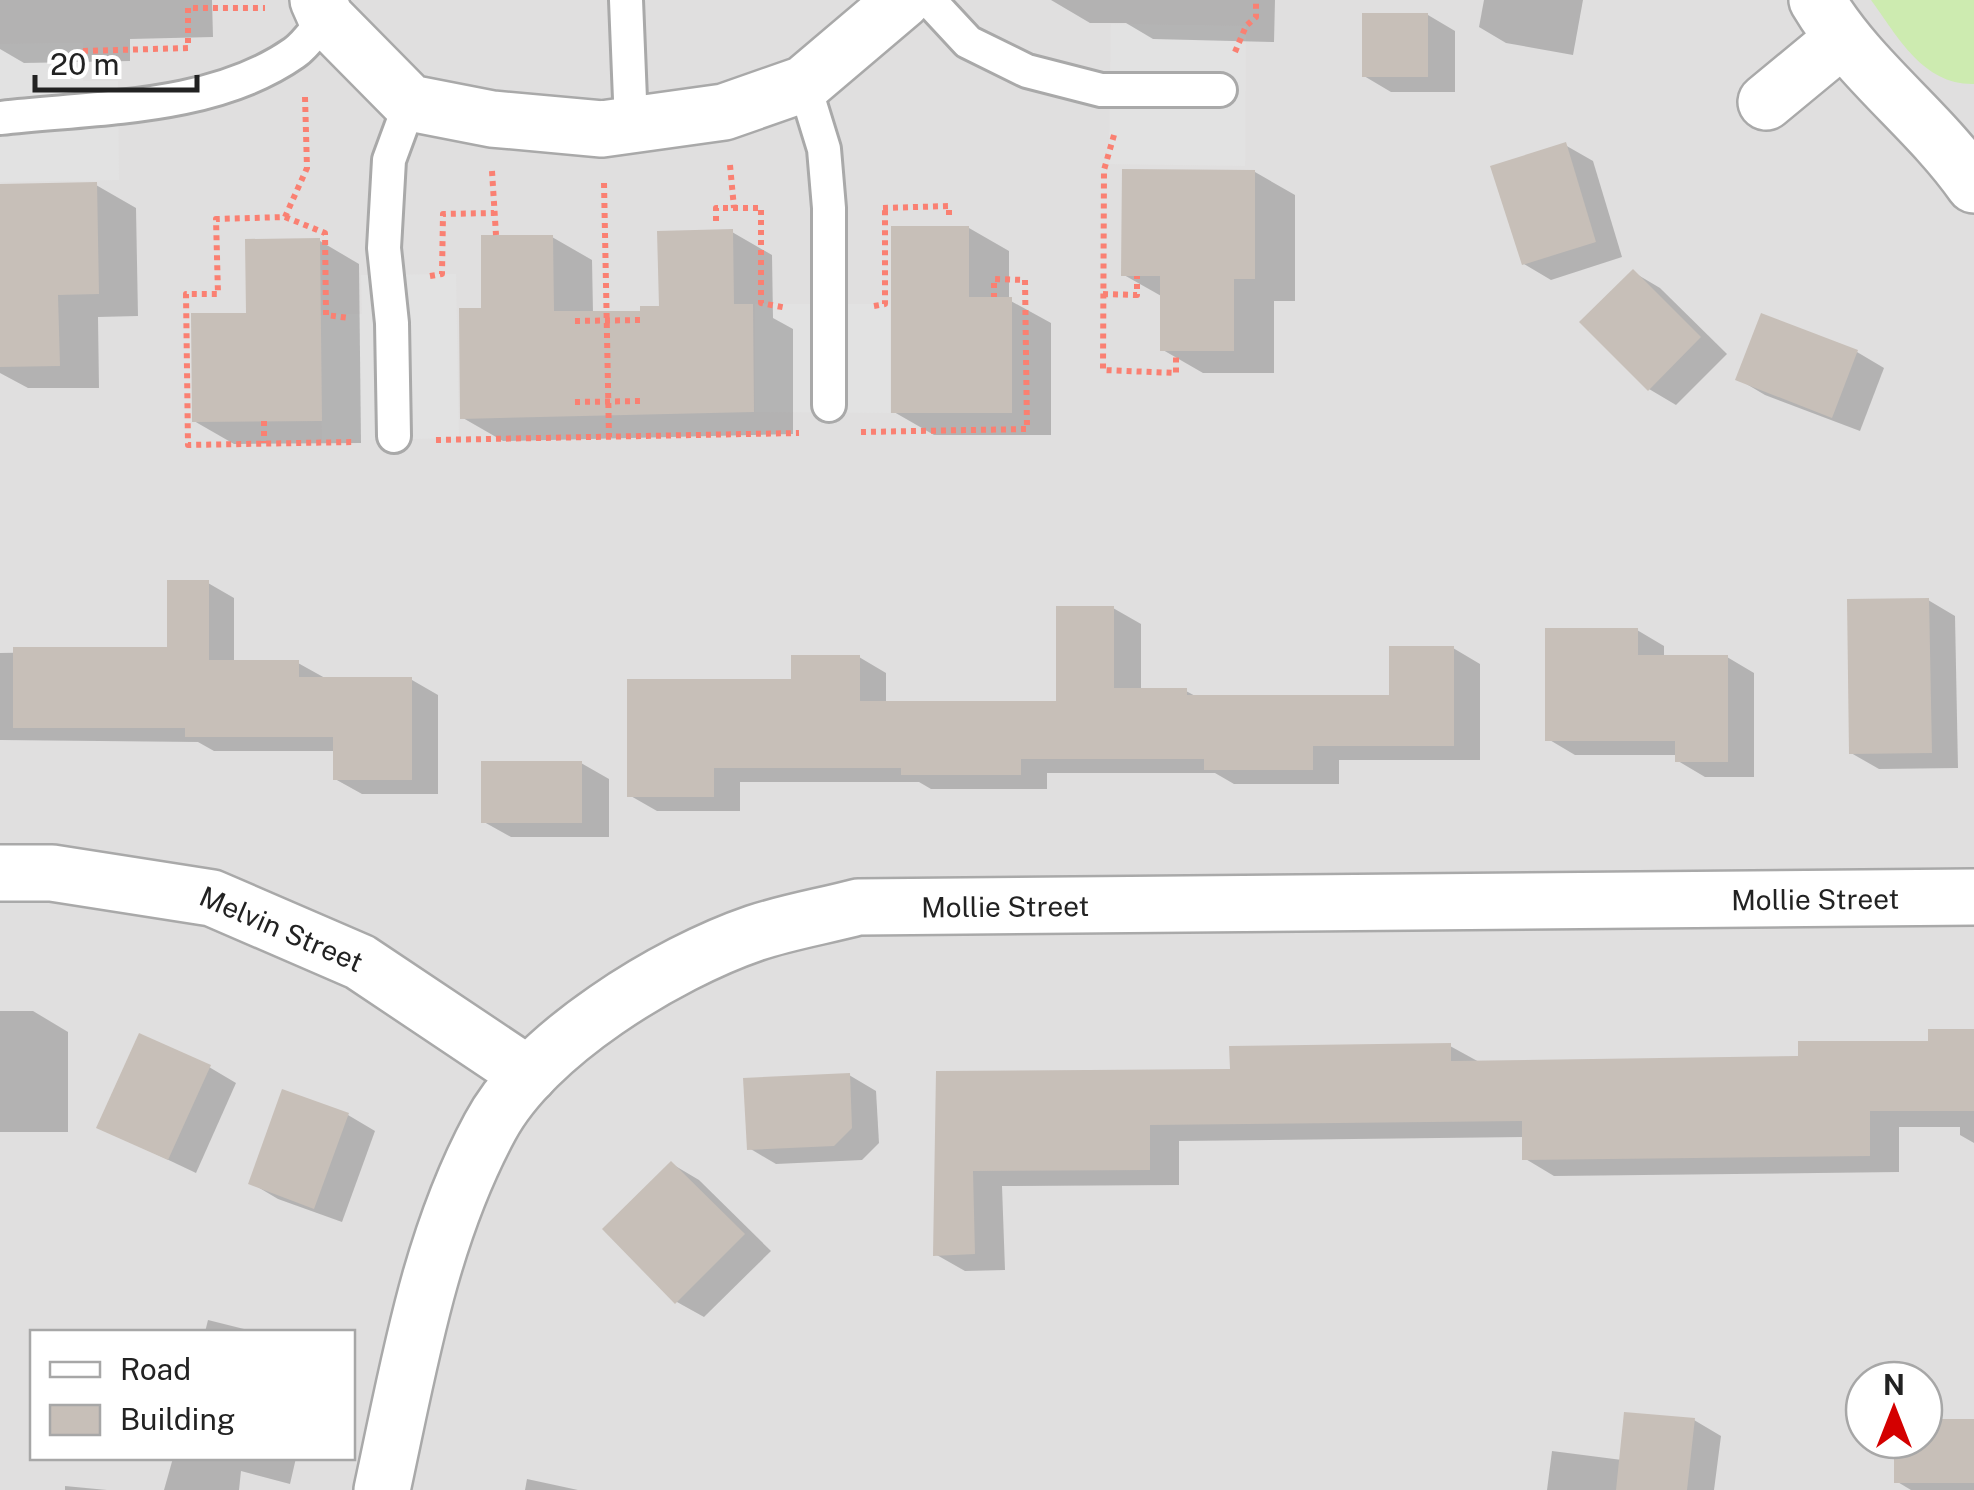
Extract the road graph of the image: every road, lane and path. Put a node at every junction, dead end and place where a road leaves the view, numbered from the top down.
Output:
1 (626, 0) edge
2 (902, 0) edge
3 (929, 0) edge
4 (1256, 0) edge
5 (303, 9) edge
6 (1829, 20) edge
7 (1246, 26) dead end
8 (83, 51) dead end
9 (804, 84) junction
10 (304, 88) dead end
11 (1220, 90) dead end
12 (410, 102) junction
13 (1766, 102) dead end
14 (0, 118) edge
15 (631, 124) junction
16 (729, 154) dead end
17 (1965, 156) edge
18 (492, 160) dead end
19 (1109, 164) dead end
20 (604, 173) dead end
21 (734, 208) junction
22 (868, 208) dead end
23 (885, 208) junction
24 (494, 213) junction
25 (284, 218) junction
26 (949, 218) dead end
27 (716, 221) dead end
28 (496, 235) dead end
29 (442, 274) dead end
30 (1137, 276) dead end
31 (1103, 294) junction
32 (994, 297) dead end
33 (761, 304) dead end
34 (885, 304) dead end
35 (326, 315) dead end
36 (607, 320) junction
37 (640, 320) dead end
38 (575, 321) dead end
39 (1176, 356) dead end
40 (609, 401) junction
41 (642, 401) dead end
42 (575, 402) dead end
43 (829, 405) dead end
44 (264, 421) dead end
45 (848, 432) dead end
46 (808, 433) dead end
47 (394, 436) dead end
48 (610, 436) junction
49 (433, 440) dead end
50 (356, 442) dead end
51 (264, 443) junction
52 (0, 873) edge
53 (1974, 897) edge
54 (530, 1075) junction
55 (382, 1490) edge

1 - 15 lane
2 - 9 street
3 - 11 lane
4 - 7 path
5 - 8 path
5 - 12 street
5 - 14 lane
6 - 13 street
6 - 17 street
9 - 15 street
9 - 43 lane
10 - 25 path
12 - 15 street
12 - 47 lane
16 - 21 path
18 - 24 path
19 - 31 path
20 - 36 path
21 - 27 path
21 - 33 path
22 - 23 path
23 - 26 path
23 - 34 path
24 - 28 path
24 - 29 path
25 - 35 path
25 - 51 path
30 - 31 path
31 - 39 path
32 - 45 path
36 - 37 path
36 - 38 path
36 - 40 path
40 - 41 path
40 - 42 path
40 - 48 path
44 - 51 path
46 - 48 path
48 - 49 path
50 - 51 path
52 - 54 street, Melvin Street
53 - 54 street, Mollie Street
54 - 55 street, Mollie Street

